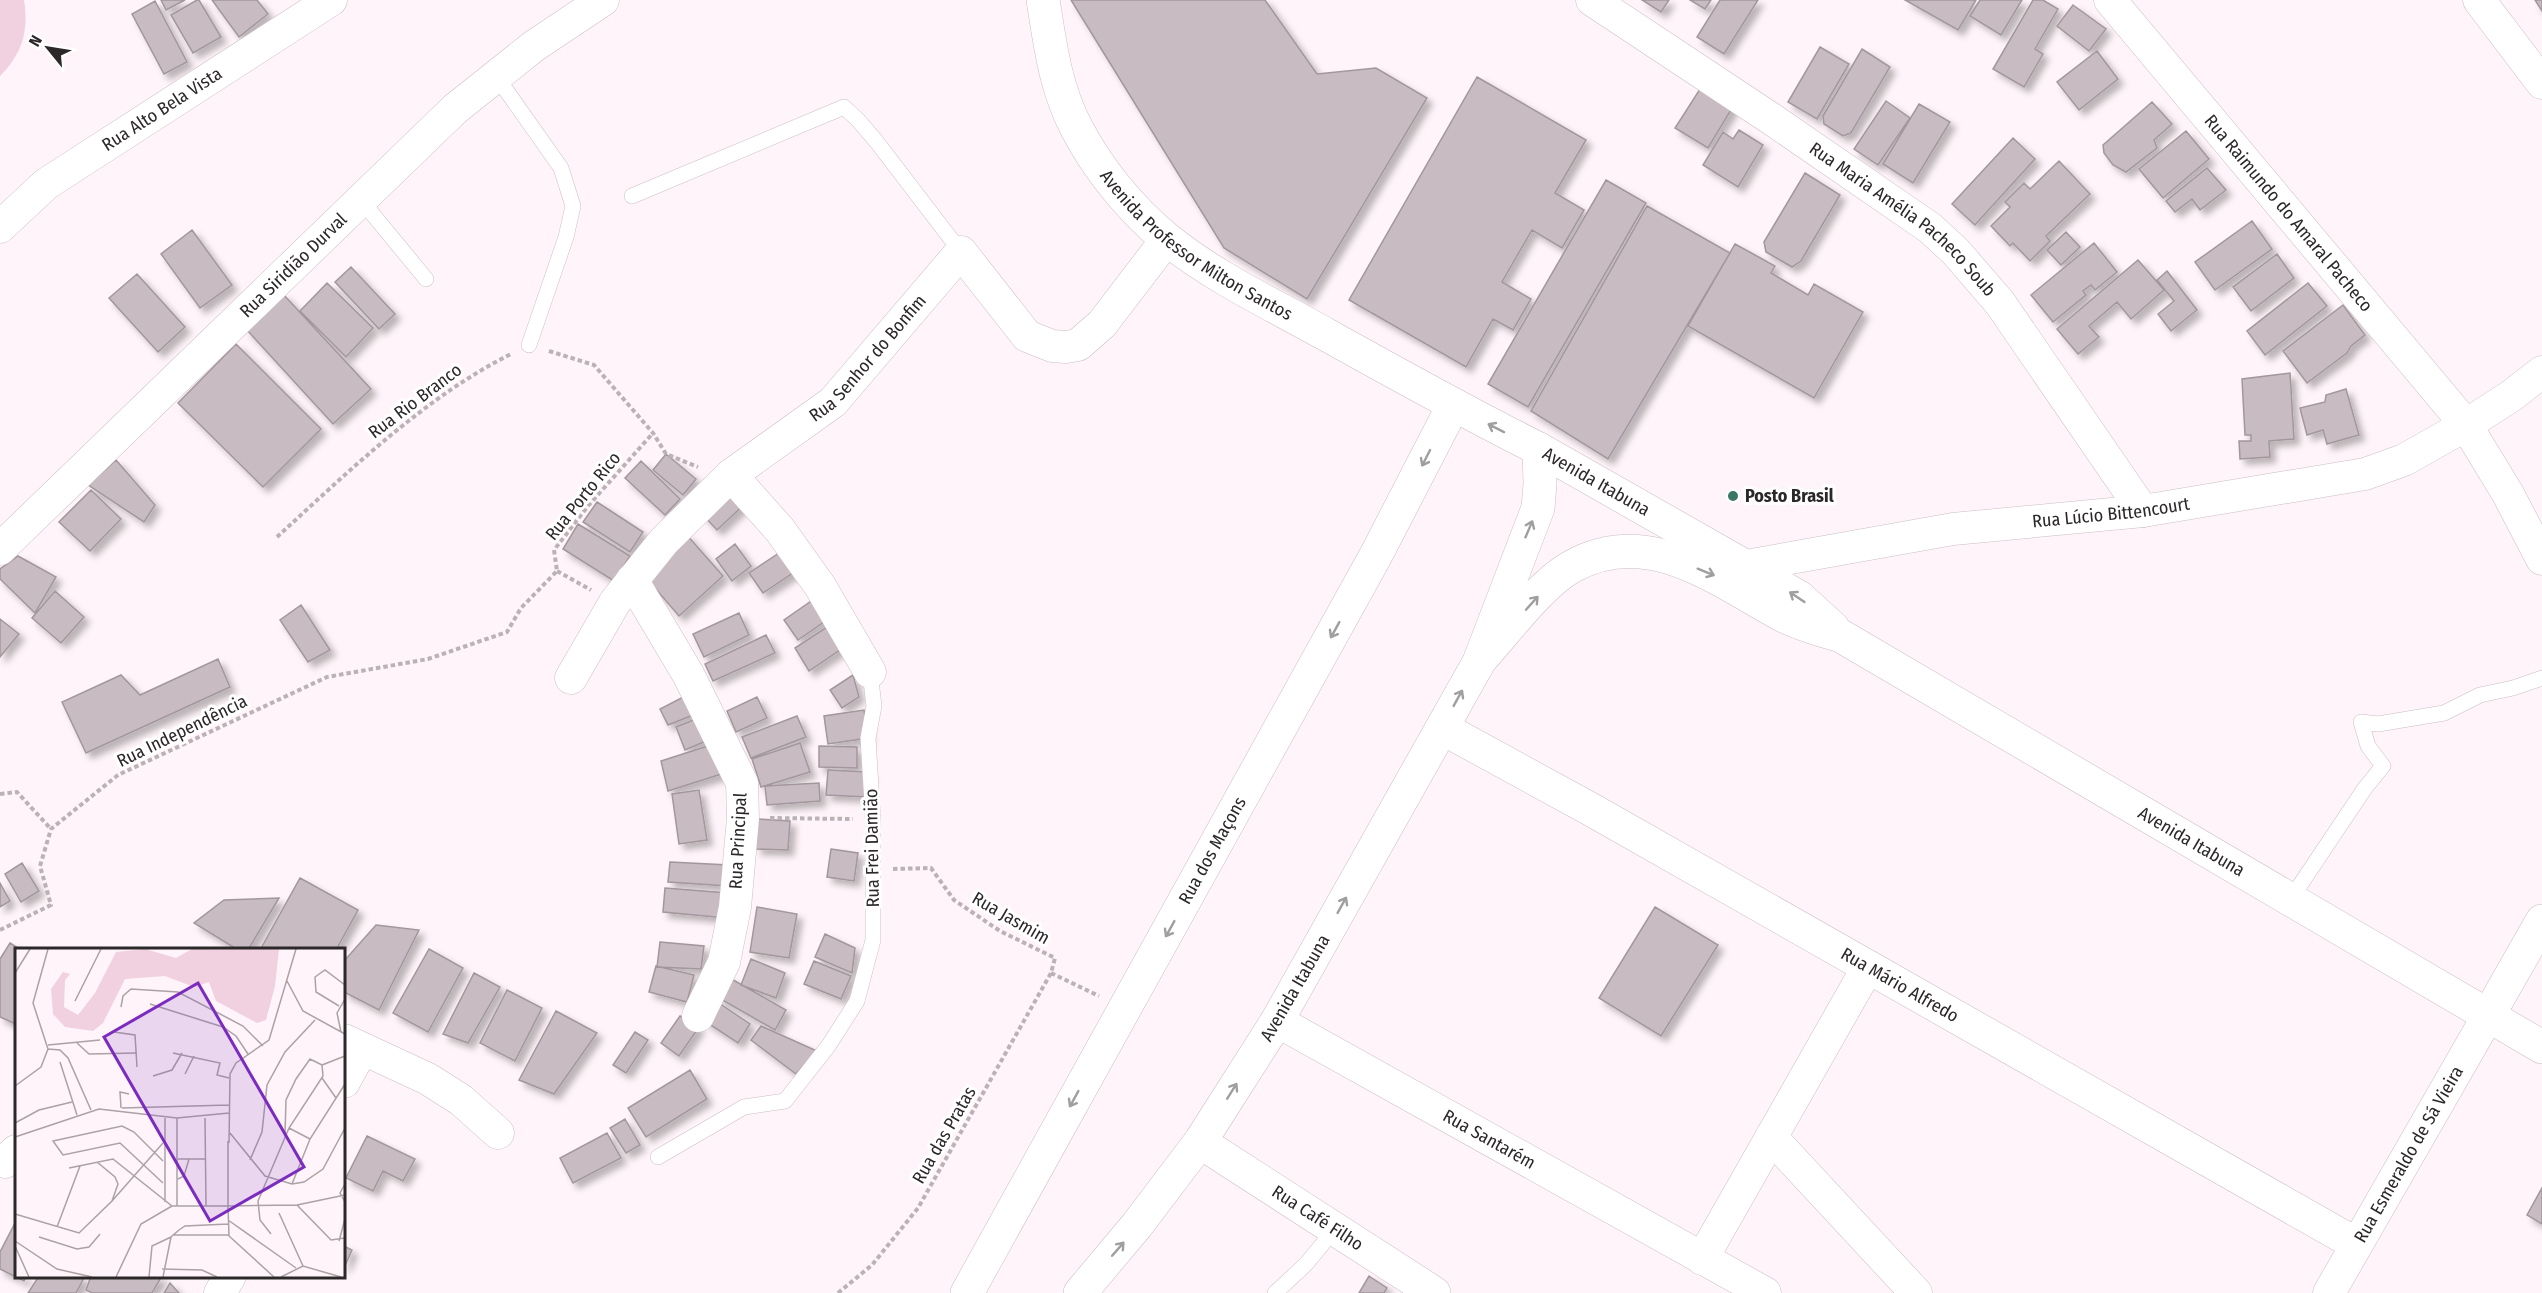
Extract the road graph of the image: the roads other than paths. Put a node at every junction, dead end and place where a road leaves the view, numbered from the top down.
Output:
1 (331, 0) edge
2 (603, 0) edge
3 (1043, 0) edge
4 (1592, 0) edge
5 (2094, 0) edge
6 (2479, 0) edge
7 (2116, 8) edge
8 (496, 76) junction
9 (2542, 82) edge
10 (632, 196) dead end
11 (361, 200) junction
12 (0, 227) edge
13 (1167, 239) junction
14 (961, 252) junction
15 (426, 279) dead end
16 (529, 345) road end
17 (2542, 372) edge
18 (1453, 406) junction
19 (2466, 425) junction
20 (1539, 449) junction
21 (731, 475) junction
22 (2143, 511) junction
23 (0, 549) edge
24 (2542, 559) edge
25 (1746, 566) junction
26 (623, 591) junction
27 (1840, 636) junction
28 (1479, 662) junction
29 (870, 672) joint
30 (571, 678) dead end
31 (2542, 678) edge
32 (1442, 728) junction
33 (2290, 900) junction
34 (2542, 921) edge
35 (1868, 968) junction
36 (698, 1016) dead end
37 (2488, 1016) junction
38 (1277, 1020) junction
39 (353, 1045) edge
40 (2542, 1047) edge
41 (345, 1078) edge
42 (498, 1133) dead end
43 (1771, 1137) junction
44 (1200, 1142) junction
45 (658, 1157) dead end
46 (1335, 1229) junction
47 (2356, 1244) junction
48 (1702, 1259) junction
49 (229, 1278) edge
50 (220, 1293) edge
51 (967, 1293) edge
52 (1080, 1293) edge
53 (1275, 1293) edge
54 (1434, 1293) edge
55 (1765, 1293) edge
56 (1916, 1293) edge
57 (2329, 1293) edge

1 - 12 street, Rua Alto Bela Vista
2 - 8 street, Rua Siridião Durval
3 - 13 main road, Avenida Professor Milton Santos
4 - 22 street, Rua Maria Amélia Pacheco Soub
5 - 7 street, Rua Raimundo do Amaral Pacheco
6 - 9 street
7 - 19 street, Rua Raimundo do Amaral Pacheco
8 - 11 street, Rua Siridião Durval
8 - 16 lane
10 - 14 lane
11 - 15 lane
11 - 23 street, Rua Siridião Durval
13 - 14 street
13 - 18 main road, Avenida Professor Milton Santos
14 - 21 street, Rua Senhor do Bonfim
17 - 19 street, Rua Lúcio Bittencourt
20 -> 18 main road, Avenida Professor Milton Santos
18 -> 51 main road, Rua dos Maçons
19 - 22 street, Rua Lúcio Bittencourt
19 - 24 street, Rua Raimundo do Amaral Pacheco
20 - 25 main road, Avenida Itabuna
28 -> 20 main road, Avenida Itabuna
21 - 26 street, Rua Senhor do Bonfim
21 - 29 street, Rua Frei Damião
22 - 25 street, Rua Lúcio Bittencourt
27 -> 25 main road, Avenida Itabuna
26 - 30 street, Rua Senhor do Bonfim
26 - 36 street, Rua Principal
28 -> 27 main road, Avenida Itabuna
27 - 33 main road, Avenida Itabuna
32 -> 28 main road, Avenida Itabuna
29 - 45 lane, Rua Frei Damião
31 - 33 lane
32 - 35 main road, Rua Mário Alfredo
38 -> 32 main road, Avenida Itabuna
33 - 37 main road, Avenida Itabuna
34 - 37 main road
35 - 43 street
35 - 47 main road, Rua Mário Alfredo
37 - 40 main road, Avenida Itabuna
37 - 47 street, Rua Esmeraldo de Sá Vieira
44 -> 38 main road, Avenida Itabuna
38 - 48 street, Rua Santarém
39 - 41 street
39 - 42 street
43 - 48 street
43 - 56 street
44 - 46 main road, Rua Café Filho
52 -> 44 main road, Avenida Itabuna
46 - 53 lane
46 - 54 main road, Rua Café Filho
47 - 57 street, Rua Esmeraldo de Sá Vieira
48 - 55 street, Rua Santarém
49 - 50 street

